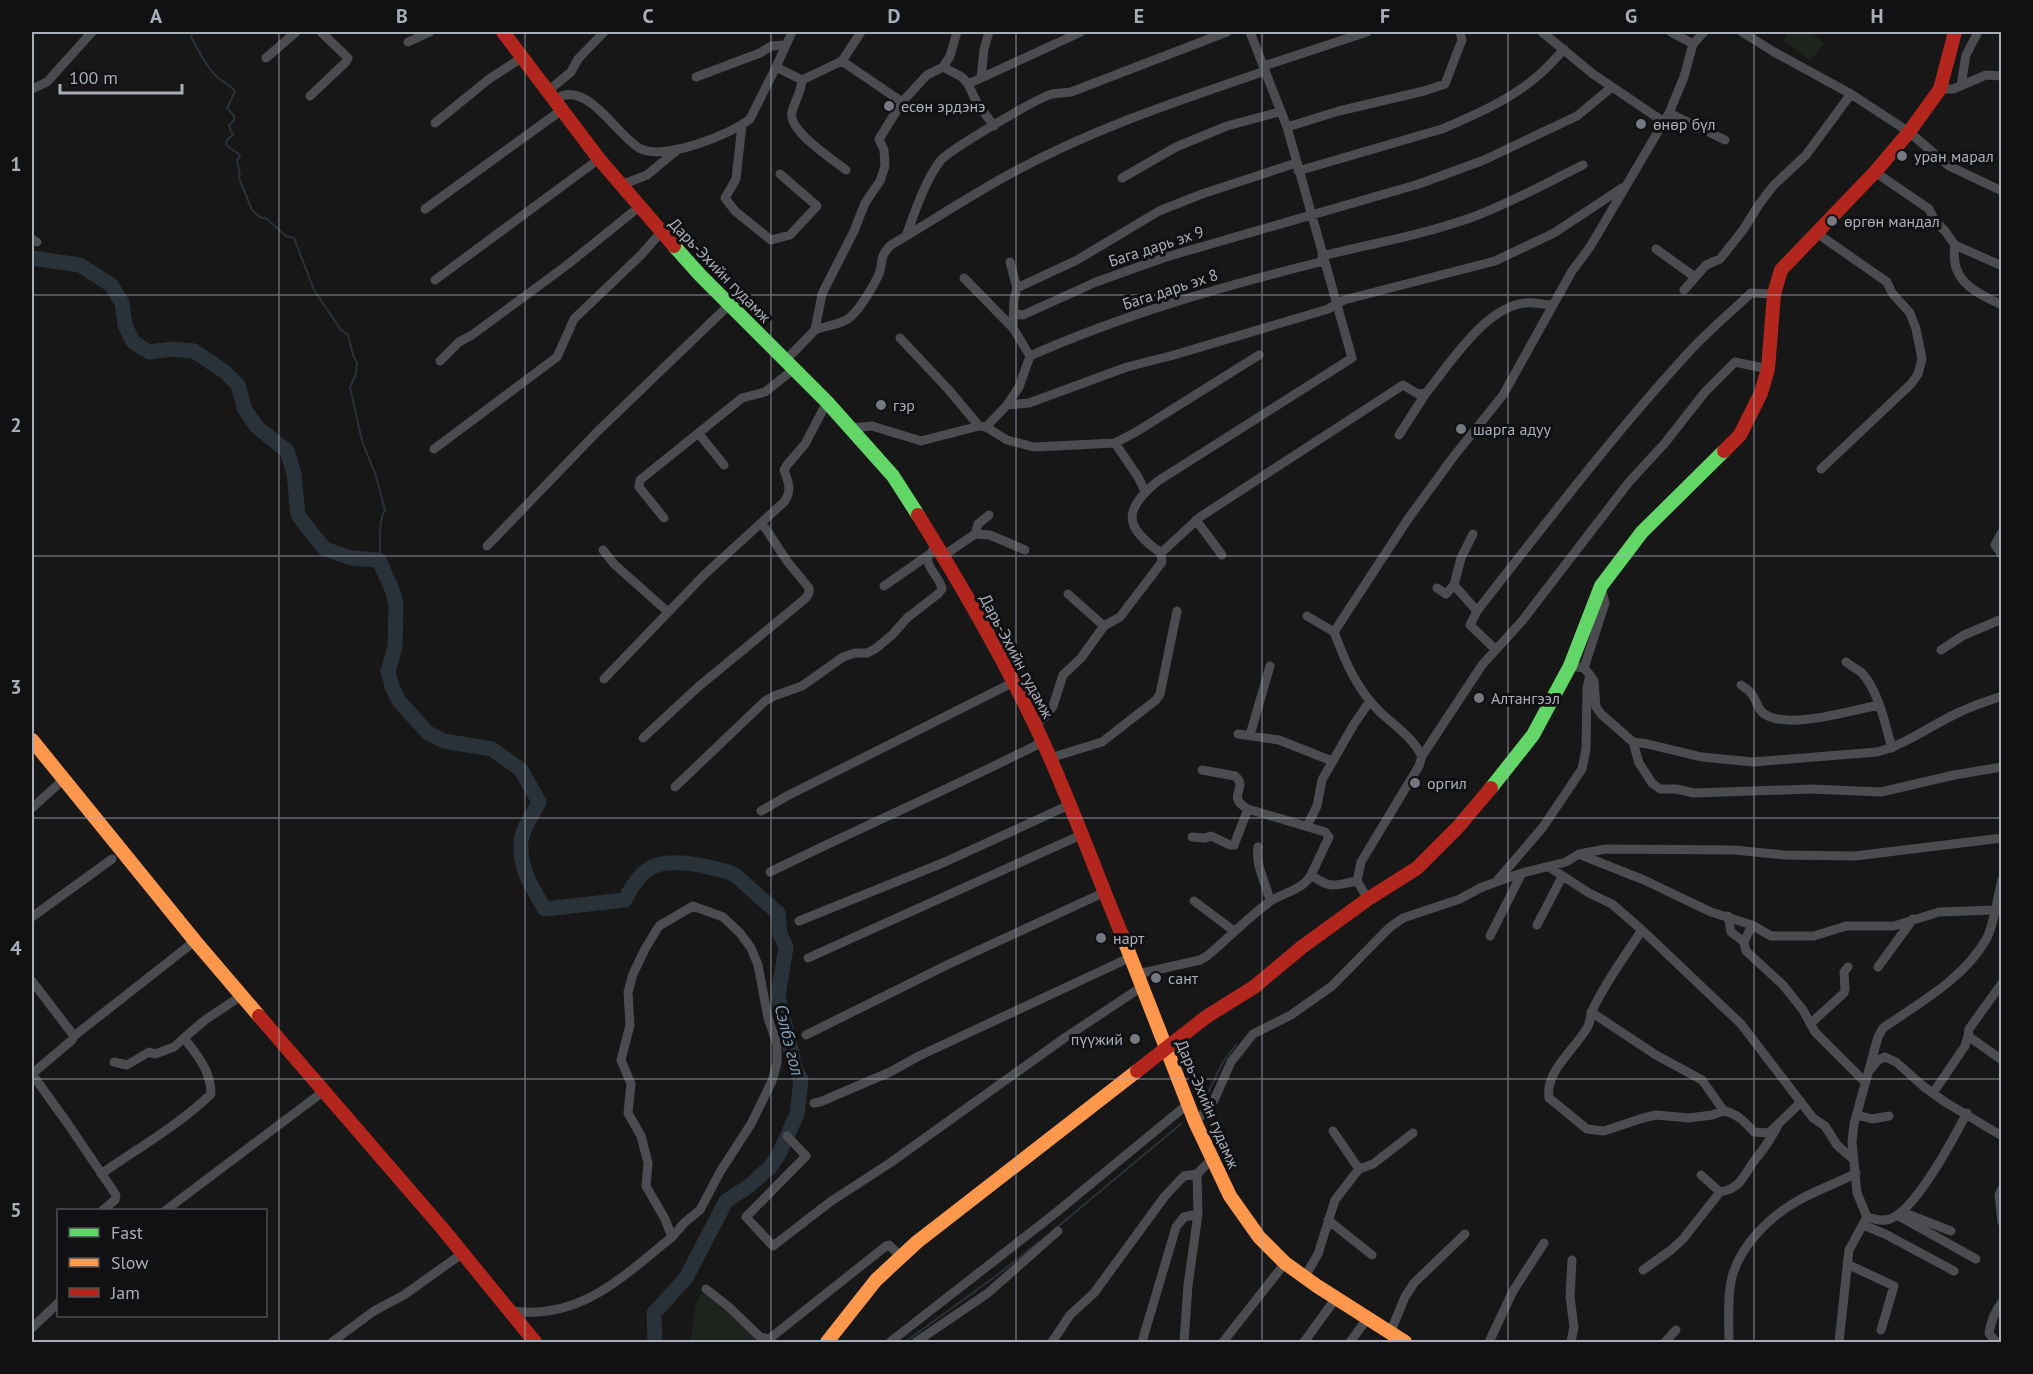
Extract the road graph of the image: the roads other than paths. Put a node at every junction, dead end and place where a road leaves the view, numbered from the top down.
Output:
1 (92, 32) edge
2 (296, 32) edge
3 (321, 32) edge
4 (430, 32) edge
5 (503, 32) edge
6 (604, 32) edge
7 (792, 32) edge
8 (861, 32) edge
9 (957, 32) edge
10 (989, 32) edge
11 (1081, 32) edge
12 (1227, 32) edge
13 (1250, 32) edge
14 (1367, 32) edge
15 (1460, 32) edge
16 (1542, 32) edge
17 (1671, 32) edge
18 (1704, 32) edge
19 (1742, 32) edge
20 (1955, 32) edge
21 (1977, 32) edge
22 (408, 42) dead end
23 (1693, 44) junction
24 (785, 45) junction
25 (1564, 49) junction
26 (523, 57) junction
27 (266, 58) dead end
28 (842, 61) junction
29 (943, 67) junction
30 (776, 68) junction
31 (1265, 69) junction
32 (2001, 76) edge
33 (696, 77) dead end
34 (981, 78) junction
35 (802, 80) junction
36 (968, 84) junction
37 (1961, 85) junction
38 (1612, 87) junction
39 (32, 89) edge
40 (1940, 89) junction
41 (1851, 94) junction
42 (310, 96) dead end
43 (556, 100) junction
44 (902, 102) junction
45 (1279, 112) junction
46 (1669, 113) junction
47 (1664, 122) junction
48 (435, 123) dead end
49 (742, 126) junction
50 (994, 126) junction
51 (1287, 127) junction
52 (1909, 132) junction
53 (1725, 140) dead end
54 (676, 151) junction
55 (599, 159) junction
56 (1583, 165) dead end
57 (1297, 167) junction
58 (846, 170) dead end
59 (1875, 172) junction
60 (780, 174) dead end
61 (1122, 178) dead end
62 (621, 185) junction
63 (1624, 186) junction
64 (2001, 191) edge
65 (639, 207) junction
66 (425, 209) dead end
67 (1311, 216) junction
68 (661, 232) junction
69 (1818, 234) junction
70 (906, 236) junction
71 (1954, 245) junction
72 (1656, 249) dead end
73 (1323, 258) junction
74 (1010, 262) dead end
75 (2001, 266) edge
76 (1695, 277) junction
77 (964, 278) dead end
78 (435, 280) dead end
79 (1017, 288) junction
80 (1684, 290) dead end
81 (1774, 294) junction
82 (729, 305) junction
83 (1336, 305) junction
84 (1553, 305) junction
85 (2001, 305) edge
86 (1015, 314) junction
87 (1013, 328) junction
88 (815, 330) junction
89 (900, 338) dead end
90 (1259, 355) dead end
91 (1030, 356) junction
92 (440, 360) dead end
93 (790, 365) junction
94 (1768, 369) junction
95 (1426, 393) junction
96 (827, 402) junction
97 (1007, 405) junction
98 (983, 427) junction
99 (851, 428) junction
100 (699, 434) junction
101 (1399, 435) dead end
102 (1115, 443) junction
103 (434, 449) dead end
104 (724, 465) dead end
105 (1821, 469) dead end
106 (1145, 491) junction
107 (990, 515) dead end
108 (664, 518) dead end
109 (1196, 520) junction
110 (762, 523) junction
111 (2001, 532) edge
112 (975, 534) junction
113 (1473, 534) dead end
114 (487, 546) dead end
115 (603, 550) dead end
116 (1025, 550) dead end
117 (936, 552) junction
118 (1161, 553) junction
119 (1222, 555) dead end
120 (2001, 555) edge
121 (1454, 585) junction
122 (884, 586) dead end
123 (1437, 588) dead end
124 (1068, 594) dead end
125 (1177, 611) dead end
126 (1477, 611) junction
127 (668, 612) junction
128 (1307, 616) dead end
129 (2001, 619) edge
130 (1104, 626) junction
131 (1334, 632) junction
132 (1495, 650) junction
133 (1941, 650) dead end
134 (1846, 662) dead end
135 (1270, 666) dead end
136 (1582, 670) junction
137 (604, 679) dead end
138 (1014, 682) junction
139 (1741, 685) dead end
140 (2001, 696) edge
141 (1370, 701) junction
142 (1879, 705) junction
143 (1035, 725) junction
144 (1238, 734) dead end
145 (1250, 735) junction
146 (643, 738) dead end
147 (32, 740) edge
148 (1043, 742) junction
149 (1633, 742) junction
150 (1892, 748) junction
151 (1422, 756) junction
152 (1050, 758) junction
153 (1332, 761) junction
154 (2001, 767) edge
155 (1202, 770) dead end
156 (64, 779) junction
157 (675, 787) dead end
158 (1069, 805) junction
159 (32, 808) edge
160 (1248, 809) junction
161 (761, 811) dead end
162 (1307, 826) junction
163 (1081, 835) junction
164 (1192, 837) dead end
165 (2001, 838) edge
166 (1258, 847) dead end
167 (1579, 854) junction
168 (112, 859) dead end
169 (1549, 867) junction
170 (770, 872) dead end
171 (1522, 873) junction
172 (1311, 876) junction
173 (1563, 877) junction
174 (1357, 881) junction
175 (2001, 881) edge
176 (1496, 882) junction
177 (1105, 892) junction
178 (1368, 899) junction
179 (1194, 901) dead end
180 (1270, 901) junction
181 (1995, 910) junction
182 (1728, 916) junction
183 (32, 917) edge
184 (1912, 920) junction
185 (799, 921) dead end
186 (1537, 925) dead end
187 (1752, 925) junction
188 (1642, 930) junction
189 (1234, 931) junction
190 (1490, 936) dead end
191 (195, 941) junction
192 (1744, 942) junction
193 (1131, 957) junction
194 (808, 958) dead end
195 (1878, 967) dead end
196 (1848, 968) dead end
197 (1141, 980) junction
198 (32, 981) edge
199 (2001, 983) edge
200 (241, 996) junction
201 (1591, 1012) junction
202 (1810, 1024) junction
203 (806, 1035) dead end
204 (74, 1036) junction
205 (1968, 1036) junction
206 (184, 1038) junction
207 (1166, 1049) junction
208 (2000, 1057) edge
209 (114, 1062) dead end
210 (1868, 1072) junction
211 (32, 1074) edge
212 (1865, 1082) junction
213 (324, 1091) junction
214 (1934, 1094) junction
215 (1801, 1102) junction
216 (814, 1103) dead end
217 (1188, 1104) junction
218 (1724, 1111) junction
219 (1967, 1113) junction
220 (1857, 1114) junction
221 (1888, 1116) dead end
222 (1196, 1122) junction
223 (1778, 1125) junction
224 (1333, 1131) dead end
225 (1413, 1132) dead end
226 (787, 1136) dead end
227 (2001, 1136) edge
228 (1852, 1158) junction
229 (1212, 1159) junction
230 (1359, 1169) junction
231 (1856, 1173) junction
232 (101, 1174) junction
233 (1197, 1174) junction
234 (1701, 1175) dead end
235 (2001, 1188) edge
236 (1720, 1192) junction
237 (104, 1209) edge
238 (167, 1209) edge
239 (1198, 1214) junction
240 (1899, 1214) junction
241 (1328, 1220) junction
242 (1865, 1221) junction
243 (2001, 1222) edge
244 (1951, 1231) dead end
245 (1058, 1232) dead end
246 (1466, 1234) dead end
247 (672, 1237) junction
248 (1544, 1243) dead end
249 (463, 1253) junction
250 (1372, 1255) dead end
251 (900, 1256) junction
252 (1976, 1259) dead end
253 (1572, 1260) dead end
254 (1285, 1263) junction
255 (1846, 1264) junction
256 (1643, 1270) dead end
257 (1954, 1271) dead end
258 (1304, 1278) junction
259 (706, 1289) dead end
260 (1336, 1298) junction
261 (2001, 1302) edge
262 (57, 1304) edge
263 (512, 1311) junction
264 (1367, 1319) junction
265 (32, 1328) edge
266 (1676, 1330) dead end
267 (1881, 1330) dead end
268 (1390, 1333) junction
269 (332, 1342) edge
270 (536, 1342) edge
271 (827, 1342) edge
272 (890, 1342) edge
273 (916, 1342) edge
274 (1052, 1342) edge
275 (1142, 1342) edge
276 (1184, 1342) edge
277 (1223, 1342) edge
278 (1304, 1342) edge
279 (1350, 1342) edge
280 (1405, 1342) edge
281 (1489, 1342) edge
282 (1571, 1342) edge
283 (1665, 1342) edge
284 (1729, 1342) edge
285 (1839, 1342) edge
286 (1996, 1342) edge

1 - 39 street
2 - 27 street
3 - 42 street
4 - 22 street
5 - 26 main road, Дарь-Эхийн гудамж
6 - 43 street
7 - 24 street
8 - 28 street
9 - 29 street
10 - 34 street
11 - 34 street
12 - 50 street
13 - 31 street
14 - 31 street
15 - 51 street
16 - 25 street
17 - 23 street
18 - 23 street
19 - 41 street
20 - 40 main road
21 - 37 street
23 - 46 street
24 - 30 street
24 - 33 street
25 - 38 street
25 - 57 street
26 - 43 main road, Дарь-Эхийн гудамж
26 - 48 street
28 - 35 street
28 - 44 street
29 - 36 street
29 - 44 street
30 - 35 street
30 - 49 street
31 - 45 street
31 - 70 street
32 - 37 street
34 - 36 street
35 - 58 street
36 - 50 street
37 - 40 street
38 - 47 street
38 - 67 street, Бага дарь эх 9
40 - 52 main road
41 - 52 street
41 - 76 street
43 - 54 street
43 - 55 main road, Дарь-Эхийн гудамж
43 - 66 street
44 - 88 street
45 - 51 street
45 - 61 street
46 - 47 street
46 - 53 street
47 - 63 street
49 - 54 street
49 - 60 street
50 - 70 street
51 - 57 street
52 - 59 main road
52 - 64 street
54 - 62 street
55 - 62 main road, Дарь-Эхийн гудамж
55 - 78 street
56 - 73 street, Бага дарь эх 8
57 - 67 street
57 - 79 street
59 - 69 main road
59 - 71 street
62 - 65 main road, Дарь-Эхийн гудамж
63 - 83 street
63 - 84 street
65 - 68 main road, Дарь-Эхийн гудамж
65 - 92 street
67 - 73 street
67 - 86 street, Бага дарь эх 9
68 - 82 main road, Дарь-Эхийн гудамж
68 - 103 street
69 - 81 main road
69 - 105 street
70 - 88 street
71 - 75 street
71 - 85 street
72 - 76 street
73 - 83 street
73 - 91 street, Бага дарь эх 8
74 - 79 street
76 - 80 street
77 - 87 street
79 - 86 street
81 - 94 main road
81 - 126 street
82 - 93 main road, Дарь-Эхийн гудамж
82 - 114 street
83 - 97 street
83 - 106 street
84 - 95 street
84 - 131 street
86 - 87 street
87 - 91 street
88 - 93 street
89 - 98 street
90 - 102 street
91 - 97 street
93 - 96 main road, Дарь-Эхийн гудамж
93 - 100 street
94 - 132 street
94 - 136 main road
95 - 101 street
95 - 109 street
96 - 99 main road, Дарь-Эхийн гудамж
96 - 110 street
97 - 98 street
98 - 99 street
98 - 102 street
99 - 117 main road, Дарь-Эхийн гудамж
100 - 104 street
100 - 108 street
102 - 106 street
106 - 118 street
107 - 112 street
109 - 118 street
109 - 119 street
110 - 127 street
110 - 146 street
111 - 120 street
112 - 116 street
112 - 117 street
113 - 121 street
115 - 127 street
117 - 122 street
117 - 138 main road, Дарь-Эхийн гудамж
117 - 157 street
118 - 130 street
121 - 123 street
121 - 126 street
124 - 130 street
125 - 152 street
126 - 132 street
127 - 137 street
128 - 131 street
129 - 133 street
130 - 143 street
131 - 141 street
132 - 151 street
134 - 142 street
135 - 145 street
136 - 149 street
136 - 176 street
136 - 178 main road
138 - 143 main road, Дарь-Эхийн гудамж
138 - 161 street
139 - 142 street
140 - 150 street
141 - 151 street
141 - 153 street
142 - 150 street
143 - 148 main road, Дарь-Эхийн гудамж
144 - 145 street
145 - 153 street
147 - 156 main road
148 - 152 main road, Дарь-Эхийн гудамж
148 - 170 street
149 - 150 street
149 - 154 street
151 - 174 street
152 - 158 main road, Дарь-Эхийн гудамж
153 - 162 street
155 - 160 street
156 - 159 street
156 - 191 main road
158 - 163 main road, Дарь-Эхийн гудамж
158 - 185 street
160 - 162 street
160 - 164 street
162 - 172 street
163 - 177 main road, Дарь-Эхийн гудамж
163 - 194 street
165 - 167 street
166 - 180 street
167 - 169 street
167 - 182 street
168 - 183 street
169 - 171 street
169 - 173 street
171 - 176 street
171 - 190 street
172 - 174 street
172 - 180 street
173 - 186 street
173 - 188 street
174 - 178 street
175 - 181 street
176 - 222 street
177 - 193 main road, Дарь-Эхийн гудамж
177 - 203 street
178 - 207 main road
179 - 189 street
180 - 189 street
181 - 184 street
181 - 210 street
182 - 187 street
182 - 192 street
184 - 187 street
184 - 195 street
187 - 192 street
188 - 201 street
188 - 215 street
189 - 197 street
191 - 200 main road
191 - 204 street
192 - 202 street
193 - 197 main road, Дарь-Эхийн гудамж
193 - 216 street
196 - 202 street
197 - 207 main road, Дарь-Эхийн гудамж
197 - 226 street
198 - 204 street
199 - 205 street
200 - 206 street
200 - 213 main road
201 - 218 street
201 - 218 street
202 - 212 street
204 - 211 street
205 - 208 street
205 - 214 street
206 - 209 street
206 - 232 street
207 - 217 main road, Дарь-Эхийн гудамж
207 - 251 main road
210 - 212 street
210 - 214 street
211 - 232 street
212 - 220 street
213 - 238 street
213 - 249 main road
214 - 219 street
215 - 223 street
215 - 228 street
217 - 222 main road, Дарь-Эхийн гудамж
217 - 272 street
218 - 223 street
219 - 227 street
219 - 240 street
220 - 221 street
220 - 228 street
222 - 229 main road, Дарь-Эхийн гудамж
223 - 236 street
224 - 230 street
225 - 230 street
228 - 231 street
229 - 233 street
229 - 254 main road, Дарь-Эхийн гудамж
230 - 241 street
231 - 242 street
231 - 284 street
232 - 237 street
233 - 239 street
233 - 274 street
234 - 236 street
235 - 243 street
236 - 256 street
239 - 275 street
239 - 276 street
240 - 242 street
240 - 244 street
240 - 252 street
241 - 250 street
241 - 258 street
242 - 255 street
242 - 257 street
245 - 273 street
246 - 268 street
247 - 247 street
247 - 263 street
248 - 281 street
249 - 263 main road
249 - 269 street
251 - 259 street
251 - 271 main road
253 - 282 street
254 - 258 main road, Дарь-Эхийн гудамж
254 - 277 street
255 - 267 street
255 - 285 street
258 - 260 main road, Дарь-Эхийн гудамж
260 - 264 main road, Дарь-Эхийн гудамж
260 - 278 street
261 - 286 street
262 - 265 street
263 - 270 main road
264 - 268 main road, Дарь-Эхийн гудамж
264 - 279 street
266 - 283 street
268 - 280 main road, Дарь-Эхийн гудамж

